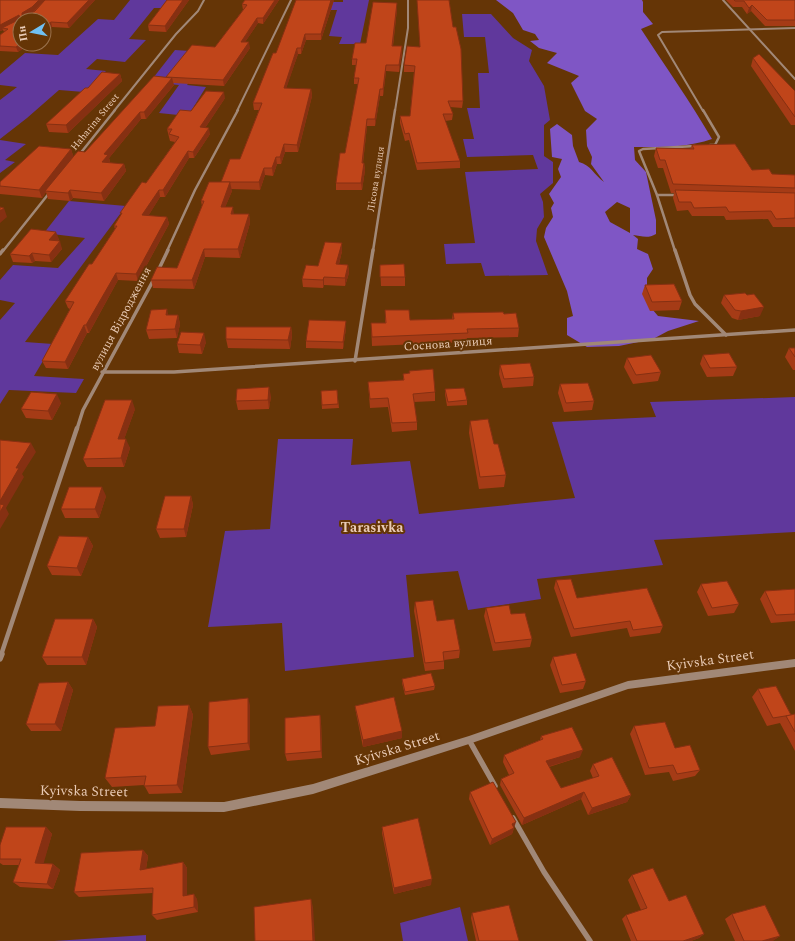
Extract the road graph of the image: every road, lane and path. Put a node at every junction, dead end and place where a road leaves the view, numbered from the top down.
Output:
1 (204, 0) edge
2 (291, 0) edge
3 (408, 0) edge
4 (723, 0) edge
5 (749, 28) junction
6 (795, 28) edge
7 (795, 79) edge
8 (708, 145) edge
9 (700, 146) edge
10 (78, 156) edge
11 (54, 187) edge
12 (657, 195) junction
13 (680, 196) edge
14 (0, 254) edge
15 (795, 330) edge
16 (726, 335) junction
17 (355, 361) junction
18 (102, 372) junction
19 (0, 659) edge
20 (795, 663) edge
21 (468, 740) junction
22 (499, 793) edge
23 (0, 803) edge
24 (510, 812) edge
25 (590, 941) edge

1 - 10 street, Haharina Street
2 - 18 street, вулиця Відродження
3 - 17 street, Лісова вулиця
4 - 5 street
5 - 6 street
5 - 7 street
5 - 8 street
9 - 12 street
11 - 14 street
12 - 13 street
12 - 16 street
15 - 16 street, Соснова вулиця
16 - 17 street, Соснова вулиця
17 - 18 street, Соснова вулиця
18 - 19 street, вулиця Відродження
20 - 21 street, Kyivska Street
21 - 22 street
21 - 23 street, Kyivska Street
24 - 25 street

